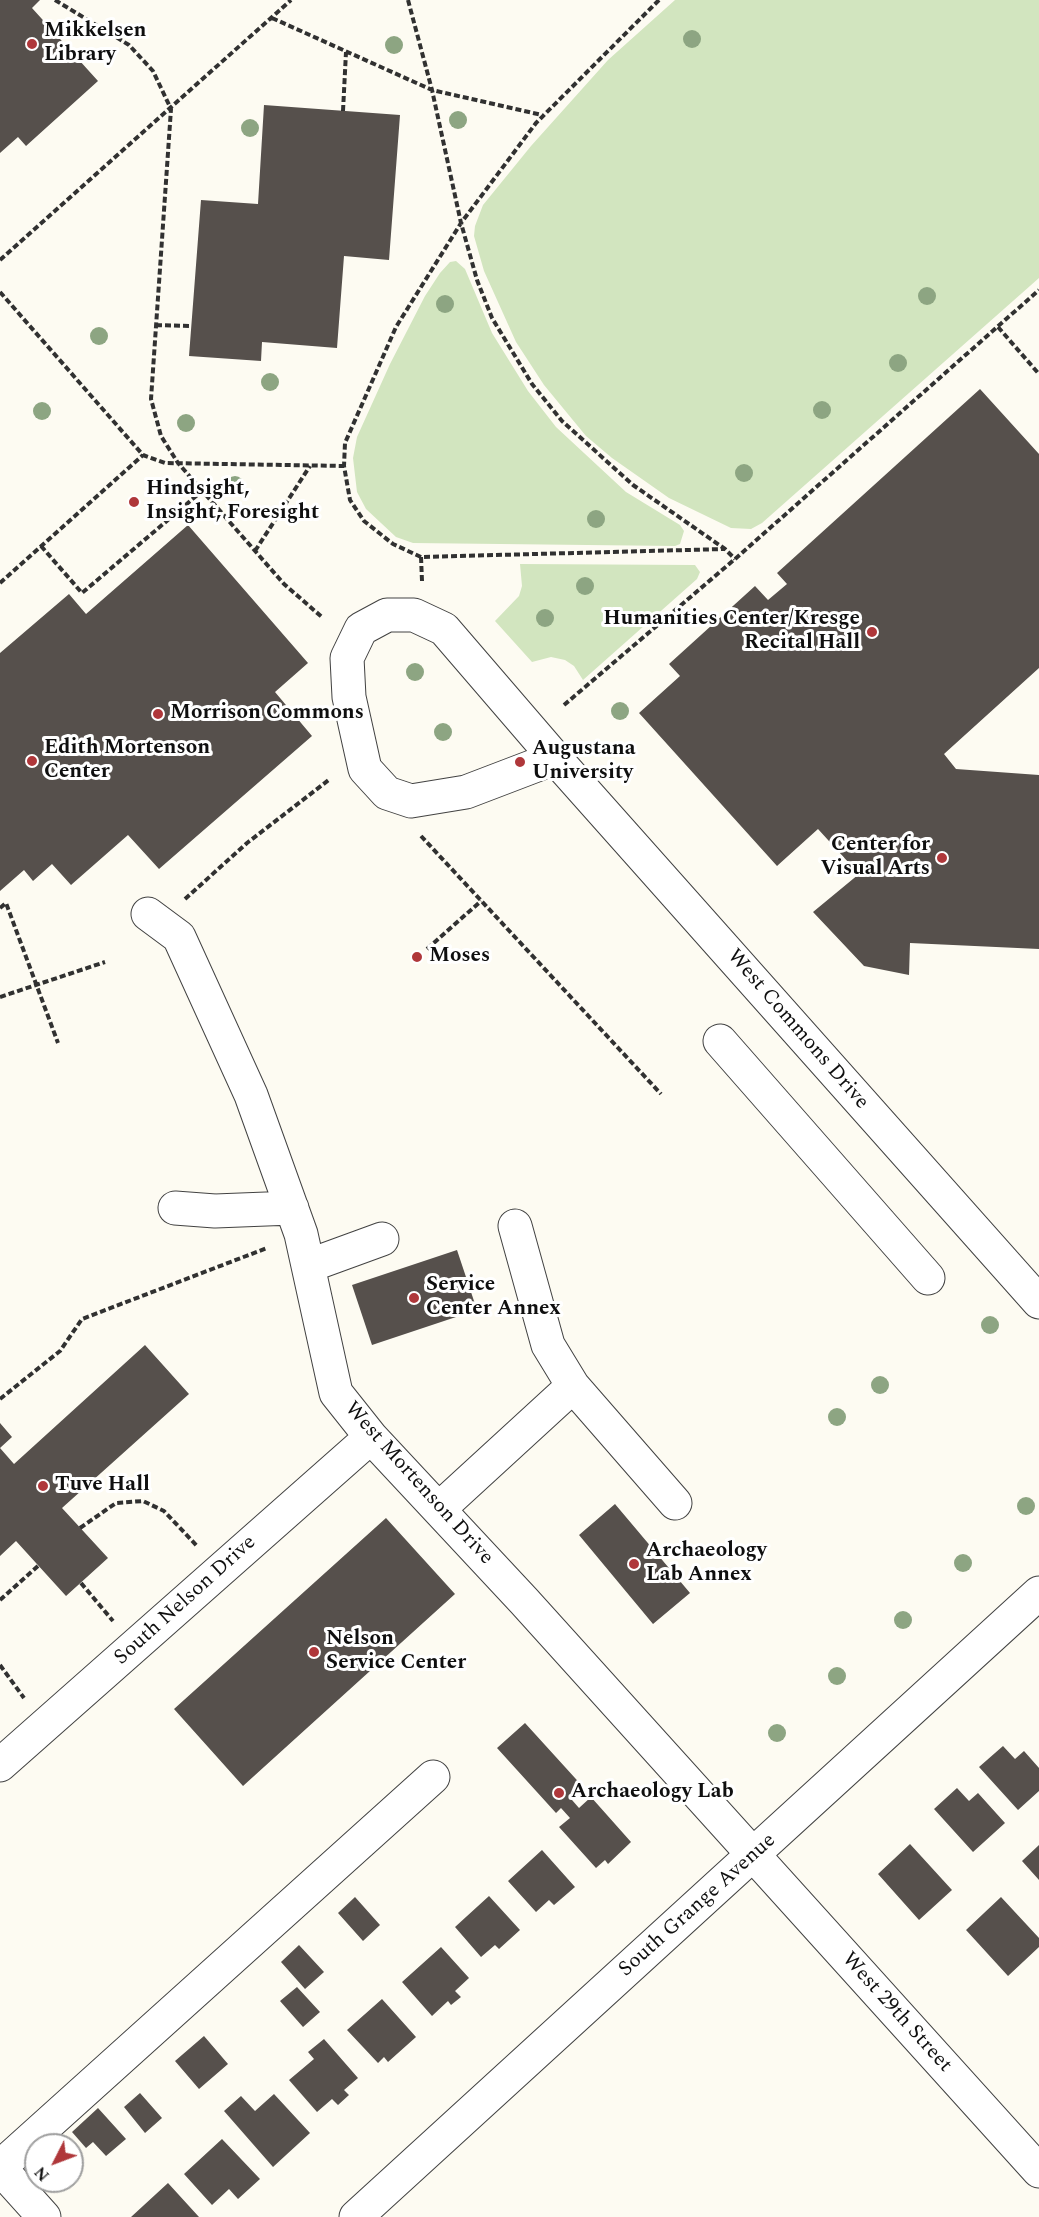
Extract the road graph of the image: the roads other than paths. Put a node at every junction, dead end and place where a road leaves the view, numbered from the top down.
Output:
1 (555, 758) junction
2 (148, 914) dead end
3 (720, 1041) dead end
4 (175, 1208) dead end
5 (297, 1221) junction
6 (515, 1226) dead end
7 (382, 1239) dead end
8 (308, 1266) junction
9 (928, 1278) dead end
10 (1039, 1302) edge
11 (573, 1386) junction
12 (371, 1437) junction
13 (675, 1503) dead end
14 (440, 1508) junction
15 (1039, 1593) edge
16 (0, 1765) edge
17 (434, 1777) dead end
18 (754, 1855) junction
19 (0, 2167) edge
20 (1039, 2171) edge
21 (44, 2217) edge
22 (356, 2217) edge

1 - 1 street, West Commons Drive
1 - 10 street, West Commons Drive
2 - 5 street, West Mortenson Drive
3 - 9 street
4 - 5 street
5 - 8 street, West Mortenson Drive
6 - 11 street
7 - 8 street
8 - 12 street, West Mortenson Drive
11 - 13 street
11 - 14 street
12 - 14 street, West Mortenson Drive
12 - 16 street, South Nelson Drive
14 - 18 street, West Mortenson Drive
15 - 18 street, South Grange Avenue
17 - 19 street
18 - 20 street, West 29th Street
18 - 22 street, South Grange Avenue
19 - 21 street

